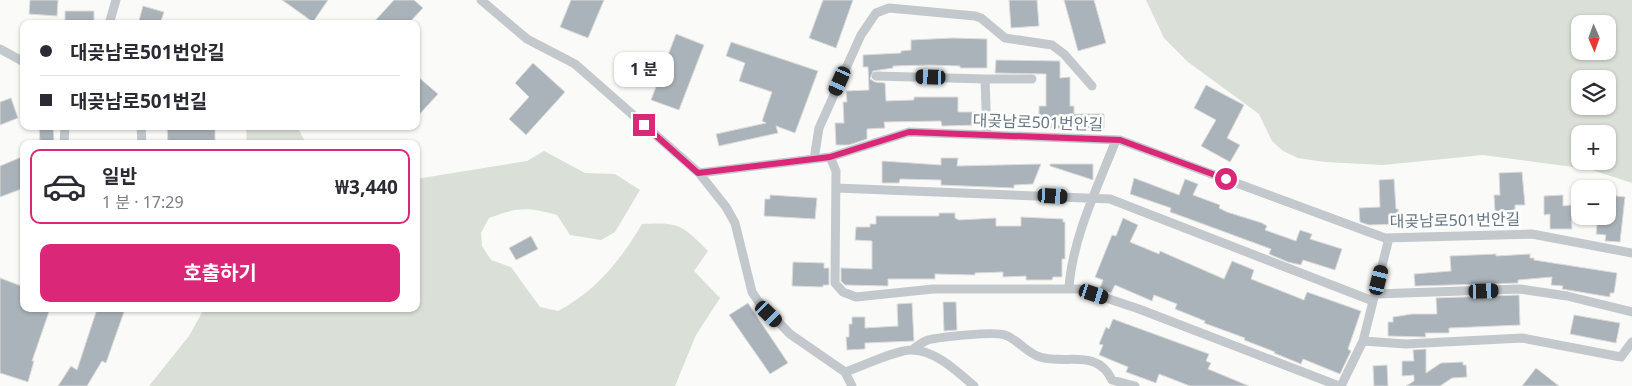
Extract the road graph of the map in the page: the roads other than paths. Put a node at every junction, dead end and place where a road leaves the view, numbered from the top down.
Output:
1 (116, 0) edge
2 (481, 0) edge
3 (110, 20) edge
4 (0, 49) edge
5 (20, 60) edge
6 (876, 76) dead end
7 (985, 79) junction
8 (1032, 79) dead end
9 (1092, 86) dead end
10 (986, 135) junction
11 (1116, 140) junction
12 (830, 157) junction
13 (814, 159) junction
14 (698, 173) junction
15 (836, 188) junction
16 (1093, 198) junction
17 (1389, 238) junction
18 (1632, 253) edge
19 (1069, 288) junction
20 (1374, 298) junction
21 (1632, 312) edge
22 (1363, 341) junction
23 (1632, 342) edge
24 (912, 350) junction
25 (845, 372) junction
26 (1112, 383) edge
27 (852, 386) edge
28 (974, 386) edge
29 (1135, 386) edge
30 (1340, 386) edge

1 - 3 lane
2 - 14 lane
4 - 5 lane
6 - 7 lane
7 - 8 lane
7 - 10 lane
9 - 13 lane
10 - 11 lane, 대곶남로501번안길
10 - 12 lane, 대곶남로501번안길
11 - 16 lane
11 - 17 lane, 대곶남로501번안길
12 - 13 lane, 대곶남로501번안길
12 - 15 lane
13 - 14 lane, 대곶남로501번안길
14 - 25 lane
15 - 16 lane
15 - 19 lane
16 - 19 lane
16 - 20 lane
17 - 18 lane, 대곶남로501번안길
17 - 20 lane
19 - 30 lane
20 - 21 lane
20 - 22 lane
22 - 23 lane
22 - 30 lane
24 - 25 lane
24 - 26 lane
24 - 28 lane
25 - 27 lane
26 - 29 lane

